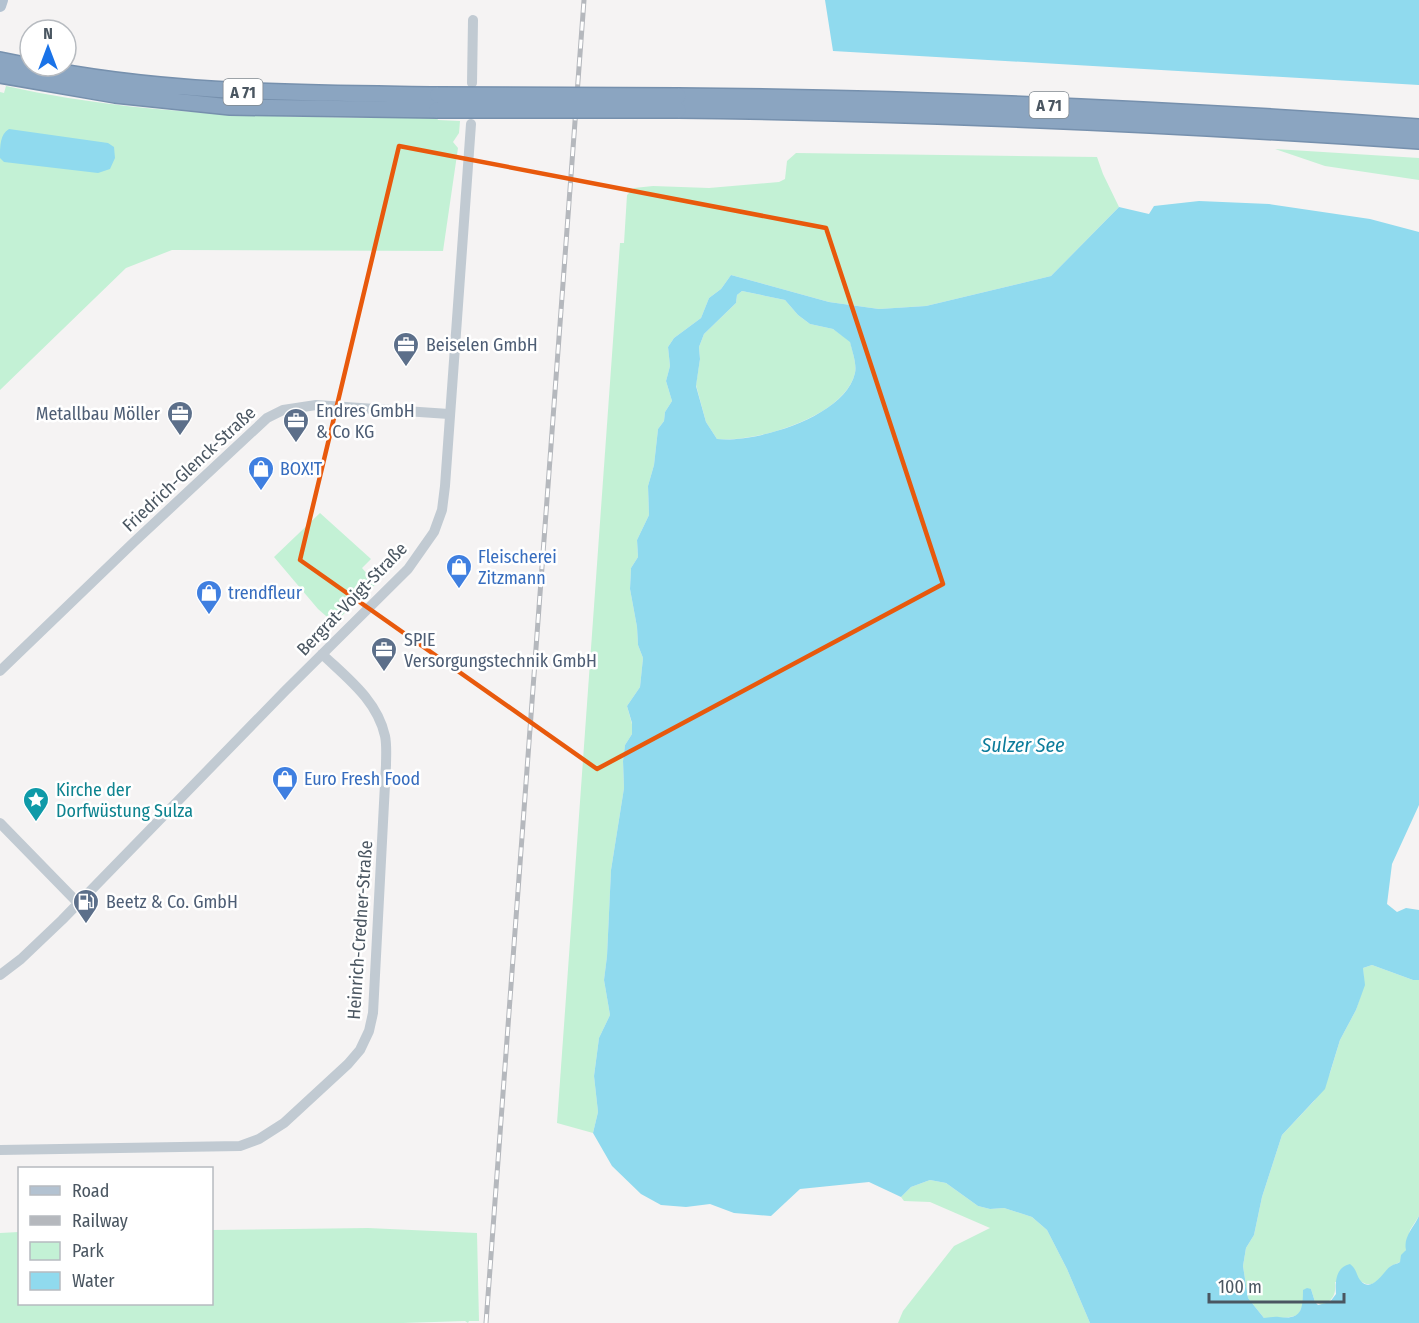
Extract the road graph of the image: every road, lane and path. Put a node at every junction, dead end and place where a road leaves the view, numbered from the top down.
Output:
1 (2, 0) edge
2 (0, 6) edge
3 (473, 20) dead end
4 (5, 68) edge
5 (78, 74) edge
6 (472, 83) dead end
7 (437, 102) junction
8 (678, 103) junction
9 (471, 124) dead end
10 (1419, 127) edge
11 (1419, 141) edge
12 (450, 414) junction
13 (322, 654) junction
14 (0, 671) edge
15 (0, 823) edge
16 (78, 903) junction
17 (0, 975) edge
18 (0, 1150) edge

1 - 2 main road
3 - 6 street
4 - 7 highway, A 71
5 - 7 highway, A 71
7 - 8 highway, A 71, bridge
8 - 10 highway, A 71
8 - 11 highway, A 71
9 - 12 street, Bergrat-Voigt-Straße
12 - 13 street, Bergrat-Voigt-Straße
12 - 14 street, Friedrich-Glenck-Straße
13 - 16 street, Bergrat-Voigt-Straße
13 - 18 street, Heinrich-Credner-Straße
15 - 16 street
16 - 17 street, Bergrat-Voigt-Straße

